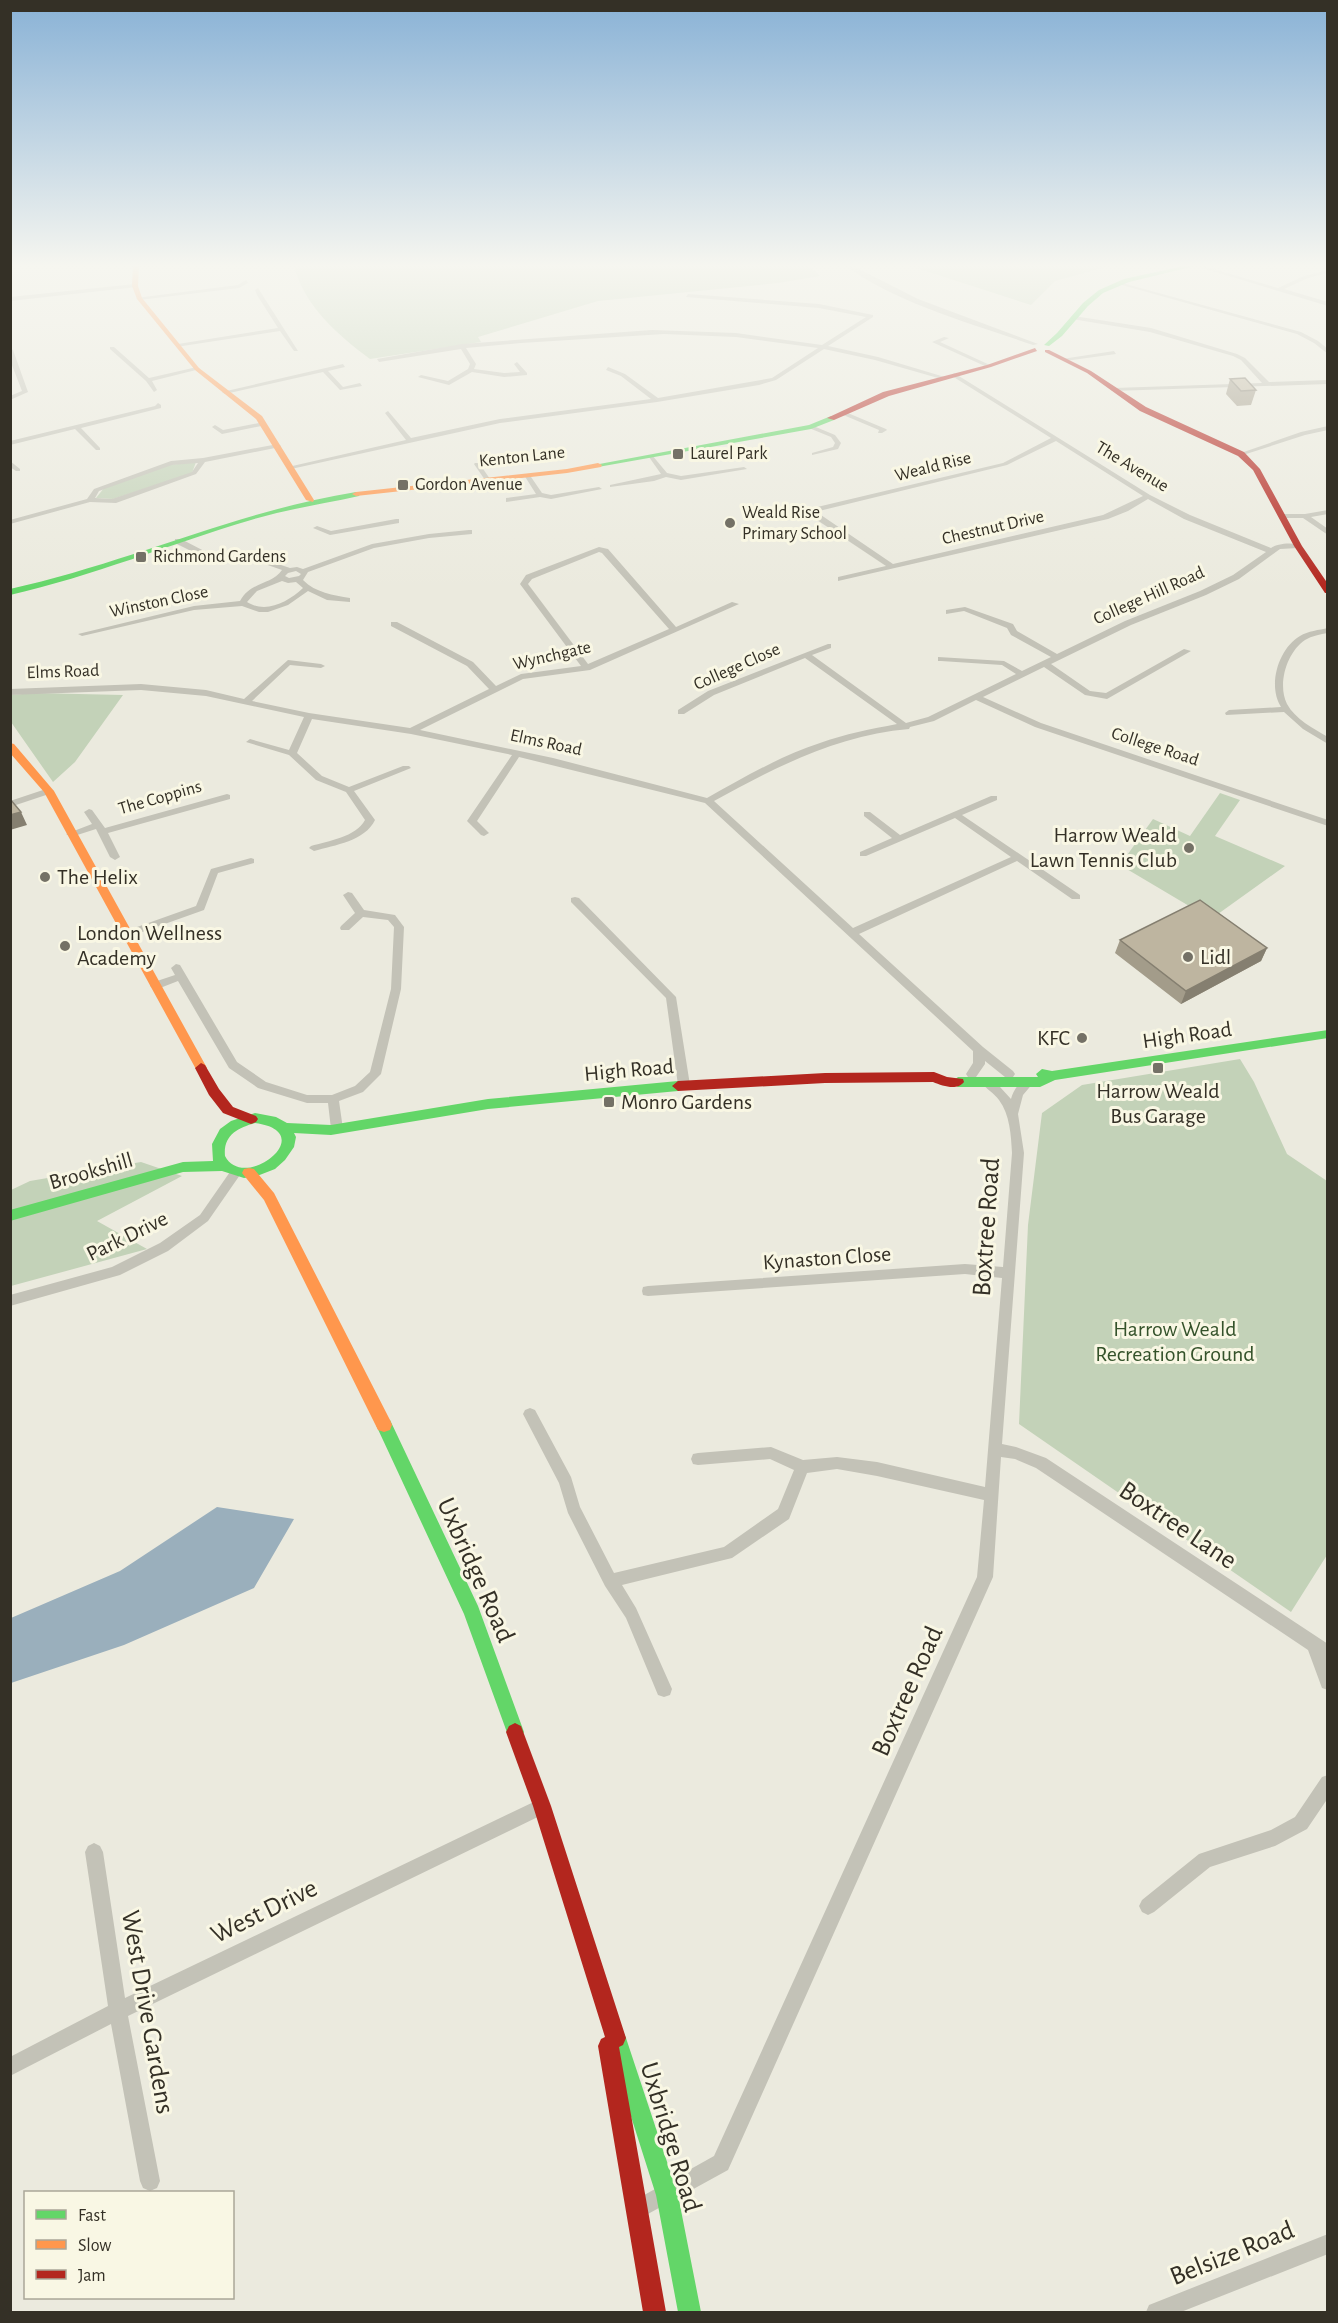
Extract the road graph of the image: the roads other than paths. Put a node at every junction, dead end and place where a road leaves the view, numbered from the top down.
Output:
1 (18, 373) edge
2 (140, 373) edge
3 (177, 373) edge
4 (202, 373) edge
5 (314, 373) edge
6 (327, 373) edge
7 (466, 373) edge
8 (493, 373) edge
9 (525, 373) edge
10 (619, 373) edge
11 (782, 373) edge
12 (936, 373) edge
13 (962, 373) edge
14 (1088, 373) edge
15 (1257, 373) edge
16 (421, 377) dead end
17 (950, 377) junction
18 (148, 380) junction
19 (1328, 382) edge
20 (360, 385) dead end
21 (1268, 385) junction
22 (154, 390) dead end
23 (1114, 390) junction
24 (225, 392) junction
25 (10, 398) edge
26 (657, 400) junction
27 (158, 405) dead end
28 (388, 413) dead end
29 (843, 413) junction
30 (264, 424) junction
31 (76, 426) junction
32 (215, 427) dead end
33 (811, 427) junction
34 (1328, 428) edge
35 (880, 432) dead end
36 (1057, 438) junction
37 (410, 441) junction
38 (11, 442) edge
39 (278, 446) junction
40 (98, 449) dead end
41 (814, 454) dead end
42 (1241, 454) junction
43 (652, 456) junction
44 (203, 460) junction
45 (10, 463) edge
46 (477, 464) dead end
47 (291, 467) junction
48 (744, 469) dead end
49 (18, 470) dead end
50 (665, 475) junction
51 (527, 476) junction
52 (487, 479) junction
53 (612, 486) dead end
54 (599, 489) dead end
55 (540, 495) junction
56 (1148, 496) junction
57 (90, 500) junction
58 (310, 500) junction
59 (509, 501) dead end
60 (1328, 512) edge
61 (1282, 516) junction
62 (1305, 516) junction
63 (396, 521) dead end
64 (10, 522) edge
65 (317, 528) dead end
66 (359, 528) junction
67 (469, 532) dead end
68 (1328, 533) edge
69 (178, 541) junction
70 (372, 546) junction
71 (1298, 546) junction
72 (1271, 551) junction
73 (892, 567) junction
74 (289, 570) junction
75 (304, 571) junction
76 (282, 578) junction
77 (841, 579) dead end
78 (299, 580) junction
79 (308, 588) junction
80 (1328, 591) edge
81 (10, 592) edge
82 (347, 600) dead end
83 (243, 603) junction
84 (735, 604) dead end
85 (949, 612) dead end
86 (394, 624) dead end
87 (674, 630) junction
88 (1328, 630) edge
89 (82, 634) dead end
90 (828, 646) dead end
91 (1187, 651) dead end
92 (806, 655) junction
93 (1056, 657) junction
94 (941, 659) dead end
95 (1044, 663) junction
96 (321, 666) dead end
97 (587, 668) junction
98 (1021, 674) junction
99 (494, 689) junction
100 (10, 692) edge
101 (975, 697) junction
102 (245, 702) junction
103 (1285, 709) junction
104 (681, 712) dead end
105 (1229, 713) dead end
106 (309, 716) junction
107 (906, 727) junction
108 (411, 731) junction
109 (1328, 741) edge
110 (250, 742) dead end
111 (10, 746) edge
112 (292, 753) junction
113 (516, 755) junction
114 (406, 768) dead end
115 (349, 790) junction
116 (49, 791) junction
117 (227, 796) dead end
118 (994, 798) dead end
119 (708, 801) junction
120 (10, 804) edge
121 (89, 812) dead end
122 (867, 814) dead end
123 (956, 815) junction
124 (1328, 823) edge
125 (100, 828) junction
126 (71, 834) junction
127 (484, 834) dead end
128 (898, 838) junction
129 (314, 848) dead end
130 (863, 854) dead end
131 (115, 857) dead end
132 (1019, 857) junction
133 (251, 861) dead end
134 (348, 895) dead end
135 (1076, 897) dead end
136 (575, 900) dead end
137 (361, 913) junction
138 (345, 928) dead end
139 (852, 933) junction
140 (127, 934) junction
141 (155, 986) junction
142 (1328, 1034) edge
143 (979, 1050) junction
144 (972, 1074) junction
145 (1009, 1074) junction
146 (1052, 1076) junction
147 (934, 1077) junction
148 (987, 1082) junction
149 (1028, 1082) junction
150 (684, 1085) junction
151 (333, 1099) junction
152 (228, 1110) junction
153 (1013, 1113) junction
154 (251, 1119) junction
155 (286, 1128) junction
156 (227, 1130) junction
157 (334, 1130) junction
158 (216, 1149) junction
159 (289, 1149) junction
160 (222, 1166) junction
161 (273, 1166) junction
162 (183, 1167) junction
163 (243, 1173) junction
164 (269, 1197) junction
165 (10, 1216) edge
166 (1008, 1273) junction
167 (648, 1291) dead end
168 (10, 1301) edge
169 (530, 1414) dead end
170 (995, 1449) junction
171 (698, 1459) dead end
172 (802, 1467) junction
173 (992, 1496) junction
174 (610, 1581) junction
175 (1321, 1650) edge
176 (1328, 1682) edge
177 (664, 1689) dead end
178 (1328, 1783) edge
179 (542, 1806) junction
180 (94, 1852) dead end
181 (1148, 1906) dead end
182 (596, 1979) junction
183 (118, 2011) junction
184 (10, 2067) edge
185 (150, 2181) dead end
186 (667, 2195) junction
187 (637, 2210) junction
188 (1328, 2244) edge
189 (655, 2313) edge
190 (690, 2313) edge
191 (1156, 2313) edge

1 - 25 street
2 - 18 street
3 - 18 street
4 - 24 street
5 - 24 street
6 - 20 street
7 - 16 street
8 - 9 street
10 - 26 street
11 - 26 street
12 - 17 street, The Avenue
13 - 17 street, Kenton Lane
14 - 23 street
15 - 21 street
17 - 29 street, Kenton Lane
17 - 36 street, The Avenue
18 - 22 street
19 - 21 street
21 - 23 street
23 - 42 street
24 - 30 street
26 - 37 street
27 - 31 street
28 - 37 street
29 - 33 street, Kenton Lane
29 - 35 street
30 - 32 street
30 - 39 street
31 - 38 street
31 - 40 street
33 - 41 street
33 - 43 street, Kenton Lane
34 - 42 street
36 - 56 street, The Avenue
36 - 73 street, Weald Rise
37 - 47 street
39 - 44 street
39 - 47 street
42 - 61 street
43 - 50 street
43 - 51 street, Kenton Lane
44 - 57 street
44 - 57 street
45 - 49 street
46 - 52 street
47 - 58 street
48 - 50 street
50 - 53 street
51 - 52 street, Kenton Lane
51 - 55 street
52 - 58 street, Kenton Lane
54 - 55 street
55 - 59 street
56 - 72 street, The Avenue
56 - 73 street, Chestnut Drive
57 - 64 street
58 - 69 street, Kenton Lane
60 - 62 street
61 - 62 street
61 - 71 street
62 - 68 street
63 - 66 street
65 - 66 street
66 - 70 street
67 - 70 street
69 - 74 street
69 - 81 street, Kenton Lane
70 - 75 street
71 - 72 street, College Hill Road
71 - 80 street
72 - 93 street, College Hill Road
73 - 77 street, Chestnut Drive
74 - 75 street
74 - 76 street
75 - 78 street
76 - 78 street
76 - 83 street
78 - 79 street
79 - 82 street
79 - 83 street
83 - 89 street, Winston Close
84 - 87 street, Wynchgate
85 - 93 street
86 - 99 street
87 - 97 street, Wynchgate
87 - 97 street
88 - 103 street
90 - 92 street, College Close
91 - 95 street
92 - 104 street, College Close
92 - 107 street, College Close
93 - 95 street, College Hill Road
94 - 98 street
95 - 98 street, College Hill Road
96 - 102 street
97 - 99 street, Wynchgate
98 - 101 street, College Hill Road
99 - 108 street, Wynchgate
100 - 102 street, Elms Road
101 - 107 street, College Hill Road
101 - 124 street, College Road
102 - 106 street, Elms Road
103 - 105 street
103 - 109 street
106 - 108 street, Elms Road
106 - 112 street
107 - 119 street, College Hill Road
108 - 113 street, Elms Road
110 - 112 street
111 - 116 street
112 - 115 street
113 - 119 street, Elms Road
113 - 127 street
114 - 115 street
115 - 129 street
116 - 120 street
116 - 126 street
117 - 125 street, The Coppins
118 - 123 street
119 - 139 street, Elms Road
121 - 125 street, The Coppins
122 - 128 street
123 - 128 street
123 - 132 street
125 - 126 street, The Coppins
125 - 131 street, The Coppins
126 - 140 street
128 - 130 street
132 - 135 street
132 - 139 street
133 - 140 street
134 - 137 street
136 - 150 street
137 - 138 street
137 - 151 street
139 - 143 street, Elms Road
140 - 141 street
141 - 151 street
141 - 152 street
142 - 146 street, High Road
143 - 144 street
143 - 145 street, Elms Road
144 - 145 street, High Road
144 - 147 street, High Road
145 - 146 street, High Road
146 - 149 street, High Road
147 - 148 street, High Road
147 - 150 street, High Road
148 - 149 street, High Road
148 - 153 street, Boxtree Road
149 - 153 street, Boxtree Road
150 - 157 street, High Road
151 - 157 street
152 - 154 street
152 - 156 street
153 - 166 street, Boxtree Road
154 - 155 street
154 - 156 street
155 - 157 street, High Road
155 - 159 street
156 - 158 street
157 - 159 street, High Road
158 - 160 street
158 - 162 street, Brookshill
159 - 161 street
160 - 162 street, Brookshill
160 - 163 street
161 - 163 street
161 - 164 street
162 - 165 street, Brookshill
163 - 164 street, Uxbridge Road
163 - 168 street, Park Drive
164 - 179 street, Uxbridge Road
166 - 167 street, Kynaston Close
166 - 170 street, Boxtree Road
169 - 174 street
170 - 173 street, Boxtree Road
170 - 175 street, Boxtree Lane
171 - 172 street
172 - 173 street
172 - 174 street
173 - 186 street, Boxtree Road
174 - 177 street
175 - 176 street
178 - 181 street
179 - 182 street, Uxbridge Road
179 - 183 street, West Drive
180 - 183 street, West Drive Gardens
182 - 186 street, Uxbridge Road
182 - 187 street, Uxbridge Road
183 - 184 street, West Drive
183 - 185 street, West Drive Gardens
186 - 187 street, Boxtree Road
186 - 190 street, Uxbridge Road
187 - 189 street, Uxbridge Road
188 - 191 street, Belsize Road

